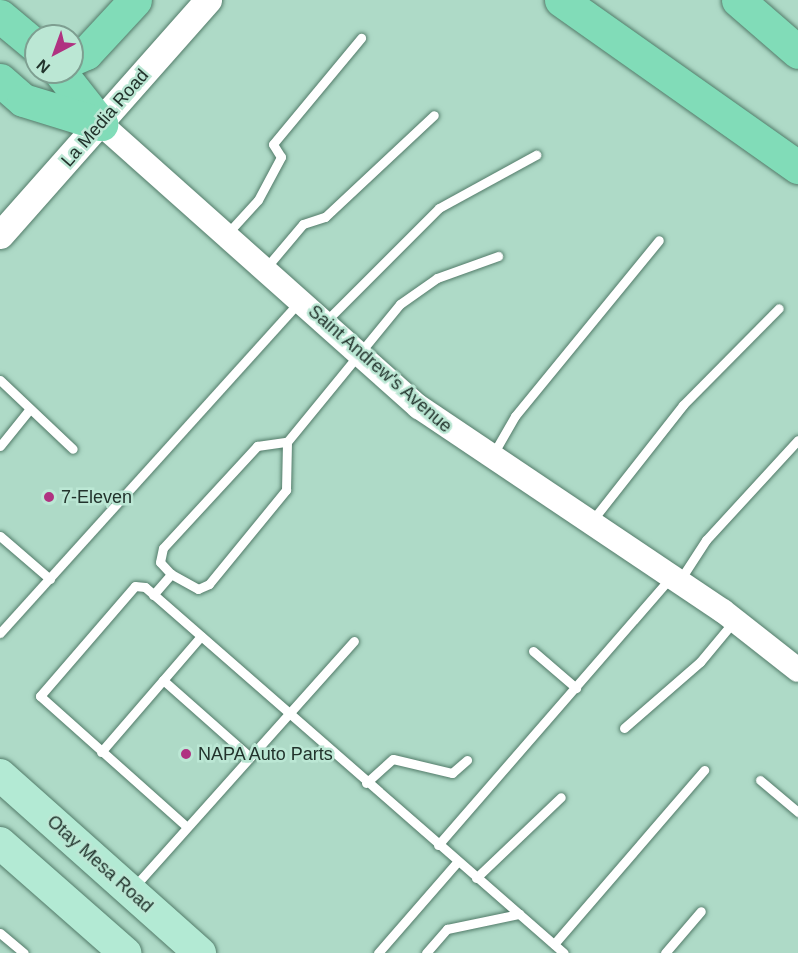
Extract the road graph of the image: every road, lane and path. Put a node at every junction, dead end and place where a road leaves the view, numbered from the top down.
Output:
1 (135, 0) edge
2 (208, 0) edge
3 (561, 0) edge
4 (738, 0) edge
5 (0, 16) edge
6 (24, 36) edge
7 (361, 38) dead end
8 (798, 52) edge
9 (84, 54) edge
10 (0, 80) edge
11 (69, 84) edge
12 (434, 115) dead end
13 (101, 124) junction
14 (536, 155) dead end
15 (798, 167) edge
16 (0, 235) edge
17 (226, 235) junction
18 (659, 240) dead end
19 (498, 256) dead end
20 (265, 269) junction
21 (301, 301) junction
22 (779, 308) dead end
23 (325, 322) junction
24 (359, 352) junction
25 (0, 380) edge
26 (29, 410) junction
27 (798, 440) edge
28 (287, 442) junction
29 (0, 446) edge
30 (73, 449) dead end
31 (491, 459) junction
32 (590, 524) junction
33 (0, 536) edge
34 (171, 574) junction
35 (50, 579) junction
36 (675, 580) junction
37 (153, 594) junction
38 (735, 620) junction
39 (0, 633) edge
40 (201, 636) junction
41 (354, 641) dead end
42 (534, 651) dead end
43 (795, 662) edge
44 (163, 680) junction
45 (576, 688) junction
46 (289, 714) junction
47 (624, 728) dead end
48 (101, 752) junction
49 (250, 757) junction
50 (467, 760) dead end
51 (704, 770) dead end
52 (0, 775) edge
53 (760, 780) dead end
54 (366, 783) junction
55 (561, 797) dead end
56 (798, 812) edge
57 (187, 827) junction
58 (0, 843) edge
59 (438, 845) junction
60 (457, 861) junction
61 (476, 878) junction
62 (130, 891) junction
63 (701, 912) dead end
64 (519, 914) junction
65 (0, 933) edge
66 (554, 944) junction
67 (24, 953) edge
68 (125, 953) edge
69 (200, 953) edge
70 (378, 953) edge
71 (426, 953) edge
72 (564, 953) edge
73 (665, 953) edge

1 - 9 highway
2 - 13 main road, La Media Road
3 - 15 highway
4 - 8 highway
5 - 6 highway
7 - 17 lane
10 - 13 highway
11 - 13 highway
12 - 20 lane
13 - 16 main road, La Media Road
13 - 17 street, Saint Andrew's Avenue
14 - 23 lane
17 - 20 street, Saint Andrew's Avenue
18 - 31 lane
19 - 24 lane
20 - 21 street, Saint Andrew's Avenue
21 - 23 street, Saint Andrew's Avenue
21 - 35 lane
22 - 32 lane
23 - 24 street, Saint Andrew's Avenue
24 - 28 lane
24 - 31 street, Saint Andrew's Avenue
25 - 26 lane
26 - 29 lane
26 - 30 lane
27 - 36 lane
28 - 34 lane
28 - 34 lane
31 - 32 street, Saint Andrew's Avenue
32 - 36 street, Saint Andrew's Avenue
33 - 35 lane
34 - 37 lane
35 - 39 lane
36 - 38 street, Saint Andrew's Avenue
36 - 45 lane
37 - 40 lane
37 - 48 lane
38 - 43 street, Saint Andrew's Avenue
38 - 47 lane
40 - 44 lane
40 - 46 lane
41 - 46 lane
42 - 45 lane
44 - 48 lane
44 - 49 lane
45 - 59 lane
46 - 49 lane
46 - 54 lane
48 - 57 lane
49 - 57 lane
50 - 54 lane
51 - 66 lane
52 - 62 main road, Otay Mesa Road
53 - 56 lane
54 - 59 lane
55 - 61 lane
57 - 62 lane
58 - 68 main road
59 - 60 lane
60 - 61 lane
60 - 70 lane
61 - 64 lane
62 - 69 main road, Otay Mesa Road
63 - 73 lane
64 - 66 lane
64 - 71 lane
65 - 67 lane
66 - 72 lane

